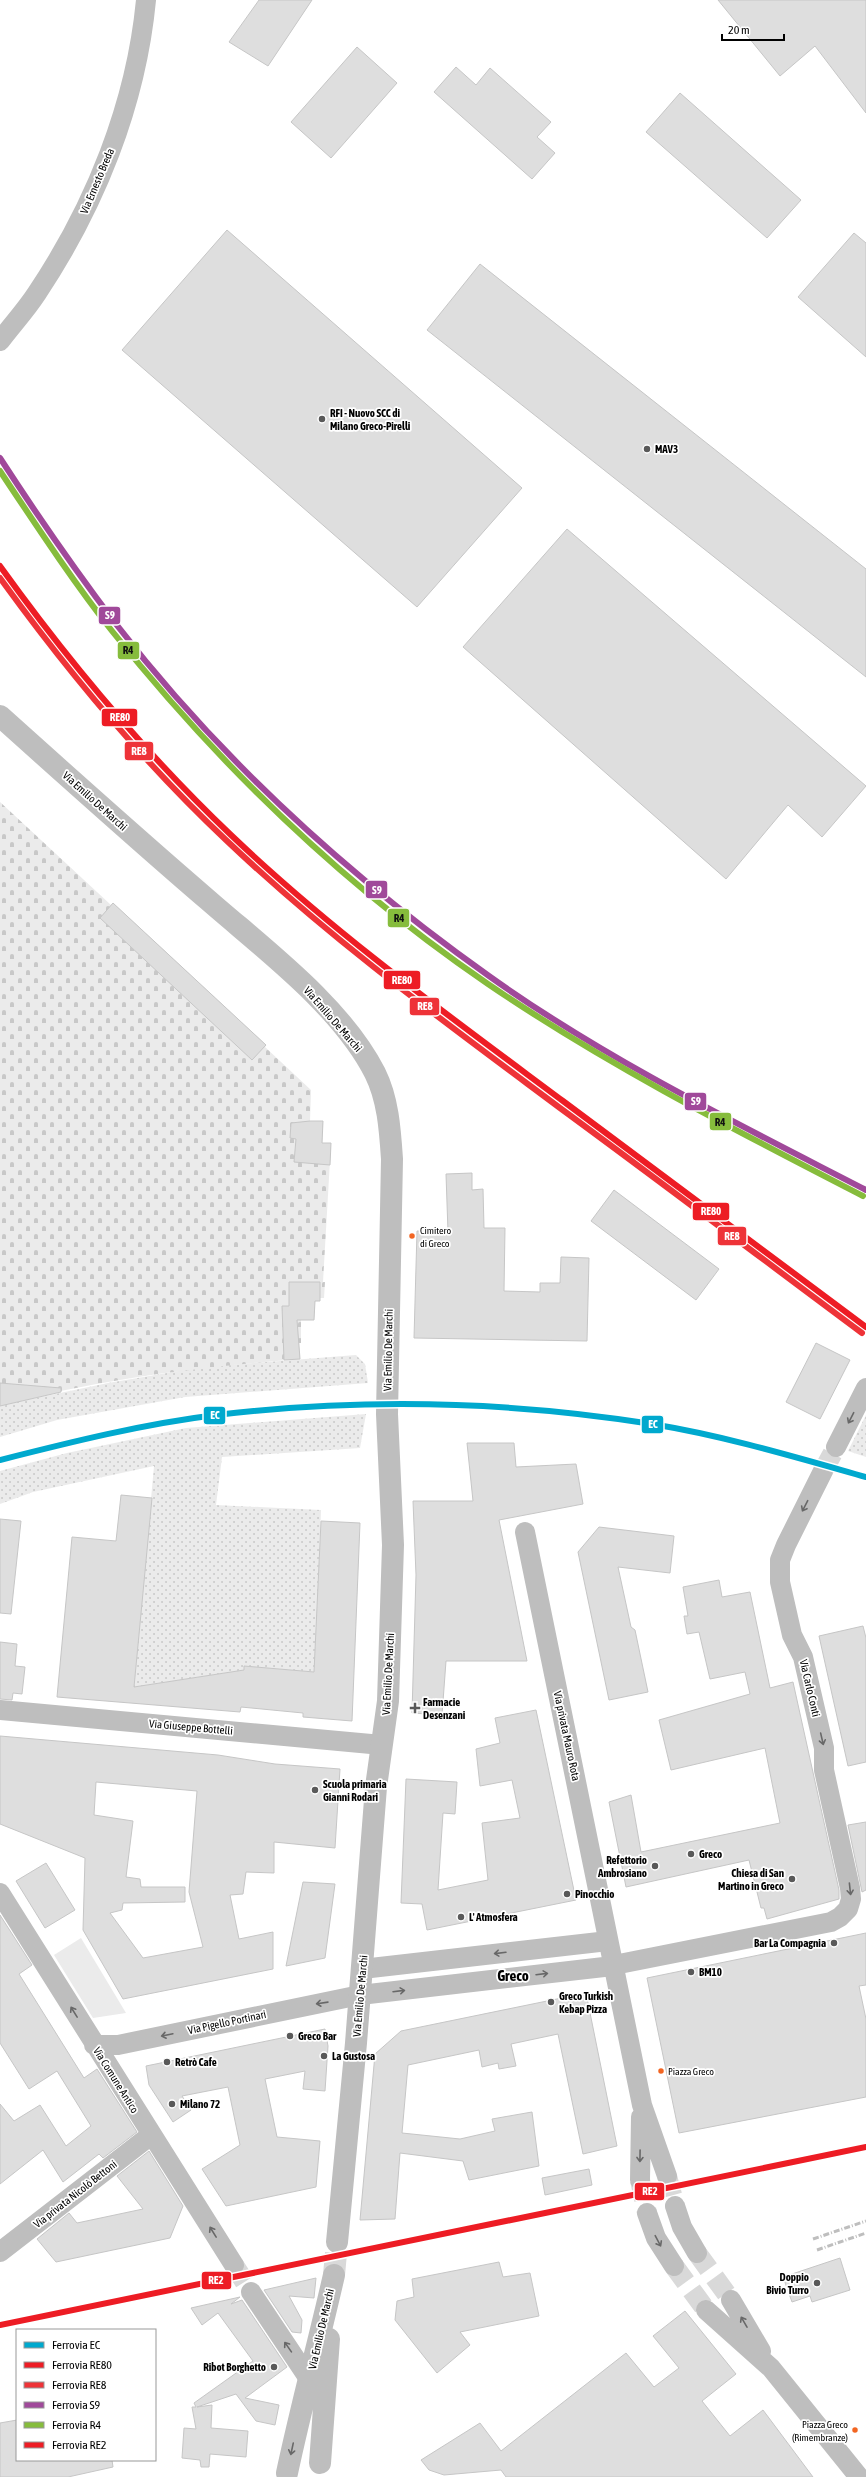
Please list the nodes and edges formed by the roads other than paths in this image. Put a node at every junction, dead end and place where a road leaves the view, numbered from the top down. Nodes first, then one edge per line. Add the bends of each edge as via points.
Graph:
1 (146, 0) edge
2 (0, 341) edge
3 (0, 716) edge
4 (866, 1388) edge
5 (836, 1447) tunnel mouth
6 (823, 1471) tunnel mouth
7 (525, 1532) dead end
8 (0, 1710) edge
9 (382, 1745) junction
10 (0, 1893) edge
11 (608, 1941) junction
12 (613, 1965) junction
13 (362, 1969) junction
14 (360, 1995) junction
15 (94, 2045) junction
16 (642, 2105) junction
17 (151, 2135) junction
18 (667, 2176) tunnel mouth
19 (640, 2180) tunnel mouth
20 (675, 2206) tunnel mouth
21 (647, 2213) tunnel mouth
22 (337, 2242) tunnel mouth
23 (0, 2252) edge
24 (697, 2253) tunnel mouth
25 (234, 2265) tunnel mouth
26 (674, 2266) tunnel mouth
27 (251, 2292) tunnel mouth
28 (731, 2300) tunnel mouth
29 (706, 2310) tunnel mouth
30 (771, 2368) junction
31 (310, 2379) junction
32 (326, 2405) junction
33 (320, 2463) dead end
34 (287, 2474) dead end
35 (859, 2477) edge

1 - 2 street, Via Ernesto Breda via 143,31 128,96 108,159 81,220 37,294
3 - 9 street, Via Emilio De Marchi via 295,976 357,1043 375,1073 385,1101 392,1159 387,1414 393,1545 388,1701
4 -> 5 street
6 -> 12 street, Via Carlo Conti via 781,1555 780,1571 791,1631 803,1657 821,1733 825,1755 824,1770 849,1878 851,1899 844,1914 831,1922
7 - 11 street, Via privata Mauro Rota
8 - 9 street, Via Giuseppe Bottelli
9 - 13 street, Via Emilio De Marchi via 376,1787
15 -> 10 street, Via Comune Antico
11 - 12 street
11 -> 13 street
14 -> 12 street
12 - 16 street
13 - 14 street, Via Emilio De Marchi
14 -> 15 street, Via Pigello Portinari via 118,2045
14 - 22 street, Via Emilio De Marchi
15 - 17 street, Via Comune Antico
16 - 18 street
16 -> 19 street
17 - 23 street, Via privata Nicolò Bettoni
25 -> 17 street, Via Comune Antico
20 - 24 street via 682,2227
21 -> 26 street via 656,2238
31 -> 27 street
30 -> 28 street
29 - 30 street
30 - 35 street
31 - 32 street
31 - 32 street, Via Emilio De Marchi via 334,2275
31 -> 34 street, Via Emilio De Marchi via 301,2406
32 - 33 street, Via Emilio De Marchi

